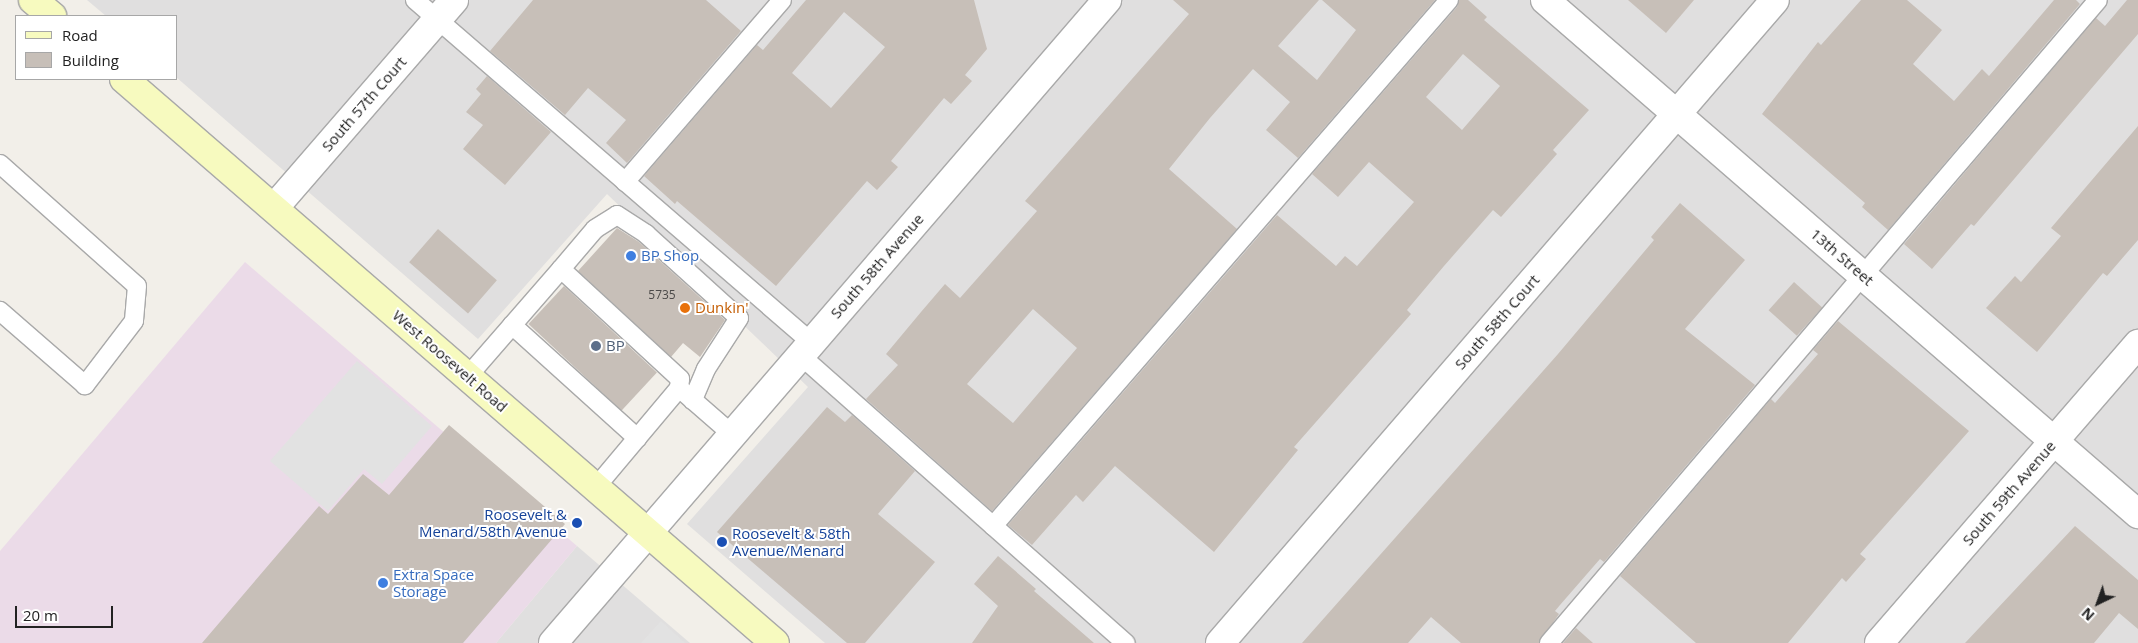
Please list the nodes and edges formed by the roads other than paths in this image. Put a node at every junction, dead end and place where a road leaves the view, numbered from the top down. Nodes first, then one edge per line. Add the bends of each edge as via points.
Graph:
1 (33, 0) edge
2 (415, 0) edge
3 (782, 0) edge
4 (1107, 0) edge
5 (1449, 0) edge
6 (1546, 0) edge
7 (1775, 0) edge
8 (2098, 0) edge
9 (446, 10) edge
10 (51, 15) edge
11 (125, 80) edge
12 (1677, 114) junction
13 (0, 164) edge
14 (625, 182) junction
15 (274, 208) junction
16 (561, 269) junction
17 (1862, 275) junction
18 (0, 311) edge
19 (512, 326) junction
20 (2138, 344) edge
21 (806, 348) junction
22 (468, 376) junction
23 (679, 388) junction
24 (693, 400) junction
25 (732, 434) junction
26 (637, 438) junction
27 (2054, 441) junction
28 (596, 487) junction
29 (2138, 514) edge
30 (993, 526) junction
31 (647, 532) junction
32 (553, 643) edge
33 (775, 643) edge
34 (1126, 643) edge
35 (1220, 643) edge
36 (1549, 643) edge
37 (1879, 643) edge

1 - 10 main road
2 - 9 lane
3 - 14 lane
4 - 21 street, South 58th Avenue
5 - 30 lane
6 - 12 street, 13th Street
7 - 12 street, South 58th Court
8 - 17 lane
9 - 14 lane
9 - 15 street, South 57th Court
11 - 15 main road, West Roosevelt Road
12 - 17 street, 13th Street
12 - 35 street, South 58th Court
13 - 18 lane via 137,286 134,321 85,385
14 - 21 lane
15 - 22 main road, West Roosevelt Road
16 - 19 lane
16 - 23 lane via 680,379
16 - 24 lane via 595,229 617,215 646,234 739,318 706,369
17 - 27 street, 13th Street
17 - 36 lane
19 - 22 lane
19 - 26 lane
20 - 27 street, South 59th Avenue
21 - 25 street, South 58th Avenue
21 - 30 lane
22 - 28 main road, West Roosevelt Road
23 - 24 lane
23 - 26 lane
24 - 25 lane
25 - 31 street, South 58th Avenue
26 - 28 lane
27 - 29 street, 13th Street
27 - 37 street, South 59th Avenue
28 - 31 main road, West Roosevelt Road
30 - 34 lane
31 - 32 street, South 58th Avenue
31 - 33 main road, West Roosevelt Road

